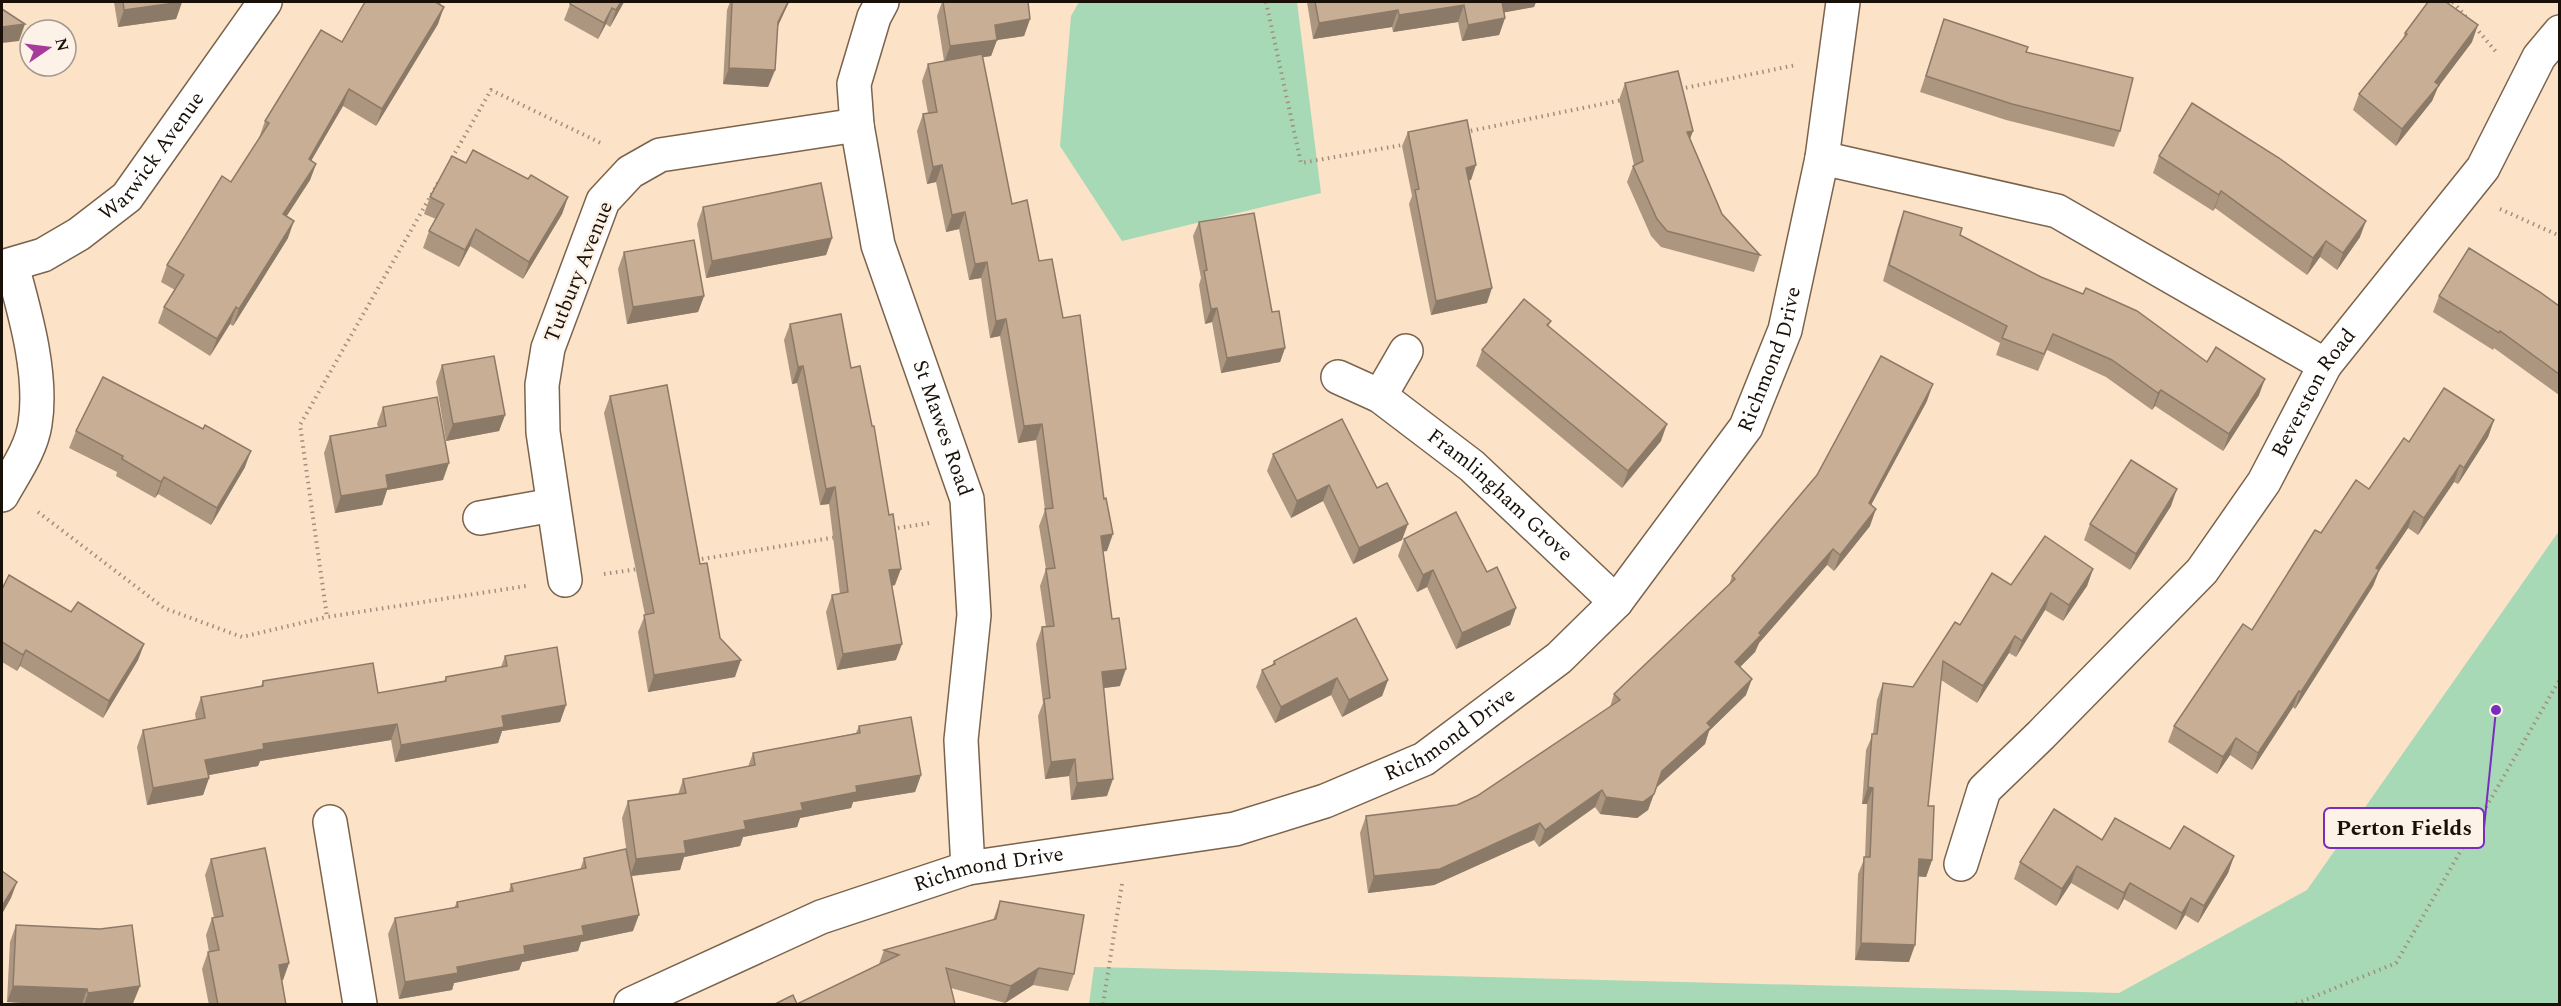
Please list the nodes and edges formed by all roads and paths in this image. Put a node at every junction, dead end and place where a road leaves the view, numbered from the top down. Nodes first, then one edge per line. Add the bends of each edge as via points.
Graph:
1 (265, 2) edge
2 (882, 2) edge
3 (1266, 2) edge
4 (1843, 2) edge
5 (2453, 2) edge
6 (2559, 32) edge
7 (1838, 57) junction
8 (2525, 86) junction
9 (1674, 90) edge
10 (1627, 99) edge
11 (857, 125) junction
12 (1464, 132) edge
13 (1417, 142) edge
14 (1822, 158) junction
15 (2464, 192) junction
16 (2559, 236) edge
17 (7, 266) edge
18 (1406, 351) dead end
19 (2325, 365) junction
20 (1338, 377) dead end
21 (1380, 396) junction
22 (4, 491) edge
23 (553, 505) junction
24 (480, 518) dead end
25 (565, 580) dead end
26 (1616, 602) junction
27 (327, 617) dead end
28 (2559, 680) edge
29 (330, 822) dead end
30 (1128, 847) junction
31 (1961, 864) dead end
32 (968, 868) junction
33 (650, 1001) edge
34 (360, 1005) edge
35 (1103, 1005) edge
36 (2296, 1005) edge

1 - 17 street, Warwick Avenue via 127,197 79,234 43,255
2 - 11 street, St Mawes Road via 854,84
3 - 13 path via 1301,163
4 - 7 street, Richmond Drive
5 - 8 path
6 - 8 street, Beverston Road
7 - 9 path
7 - 14 street, Richmond Drive
8 - 15 street, Beverston Road via 2483,168
10 - 12 path
11 - 23 street, Tutbury Avenue via 660,155 630,172 603,201 548,348 542,385 543,432
11 - 32 street, St Mawes Road via 878,246 967,499 974,615 960,740
14 - 19 street via 2057,211
14 - 26 street, Richmond Drive via 1785,330 1746,427
15 - 16 path
15 - 19 street, Beverston Road
17 - 22 street via 31,334 35,424 26,453
18 - 21 street
19 - 31 street, Beverston Road via 2264,482 2202,571 1984,790
20 - 21 street, Framlingham Grove
21 - 26 street, Framlingham Grove via 1472,466
22 - 27 path via 164,608 242,638
23 - 24 street
23 - 25 street, Tutbury Avenue
26 - 30 street, Richmond Drive via 1559,658 1424,759 1325,801 1234,829
28 - 36 path via 2396,963
29 - 34 street
30 - 32 street, Richmond Drive
30 - 35 path
32 - 33 street, Richmond Drive via 821,917

